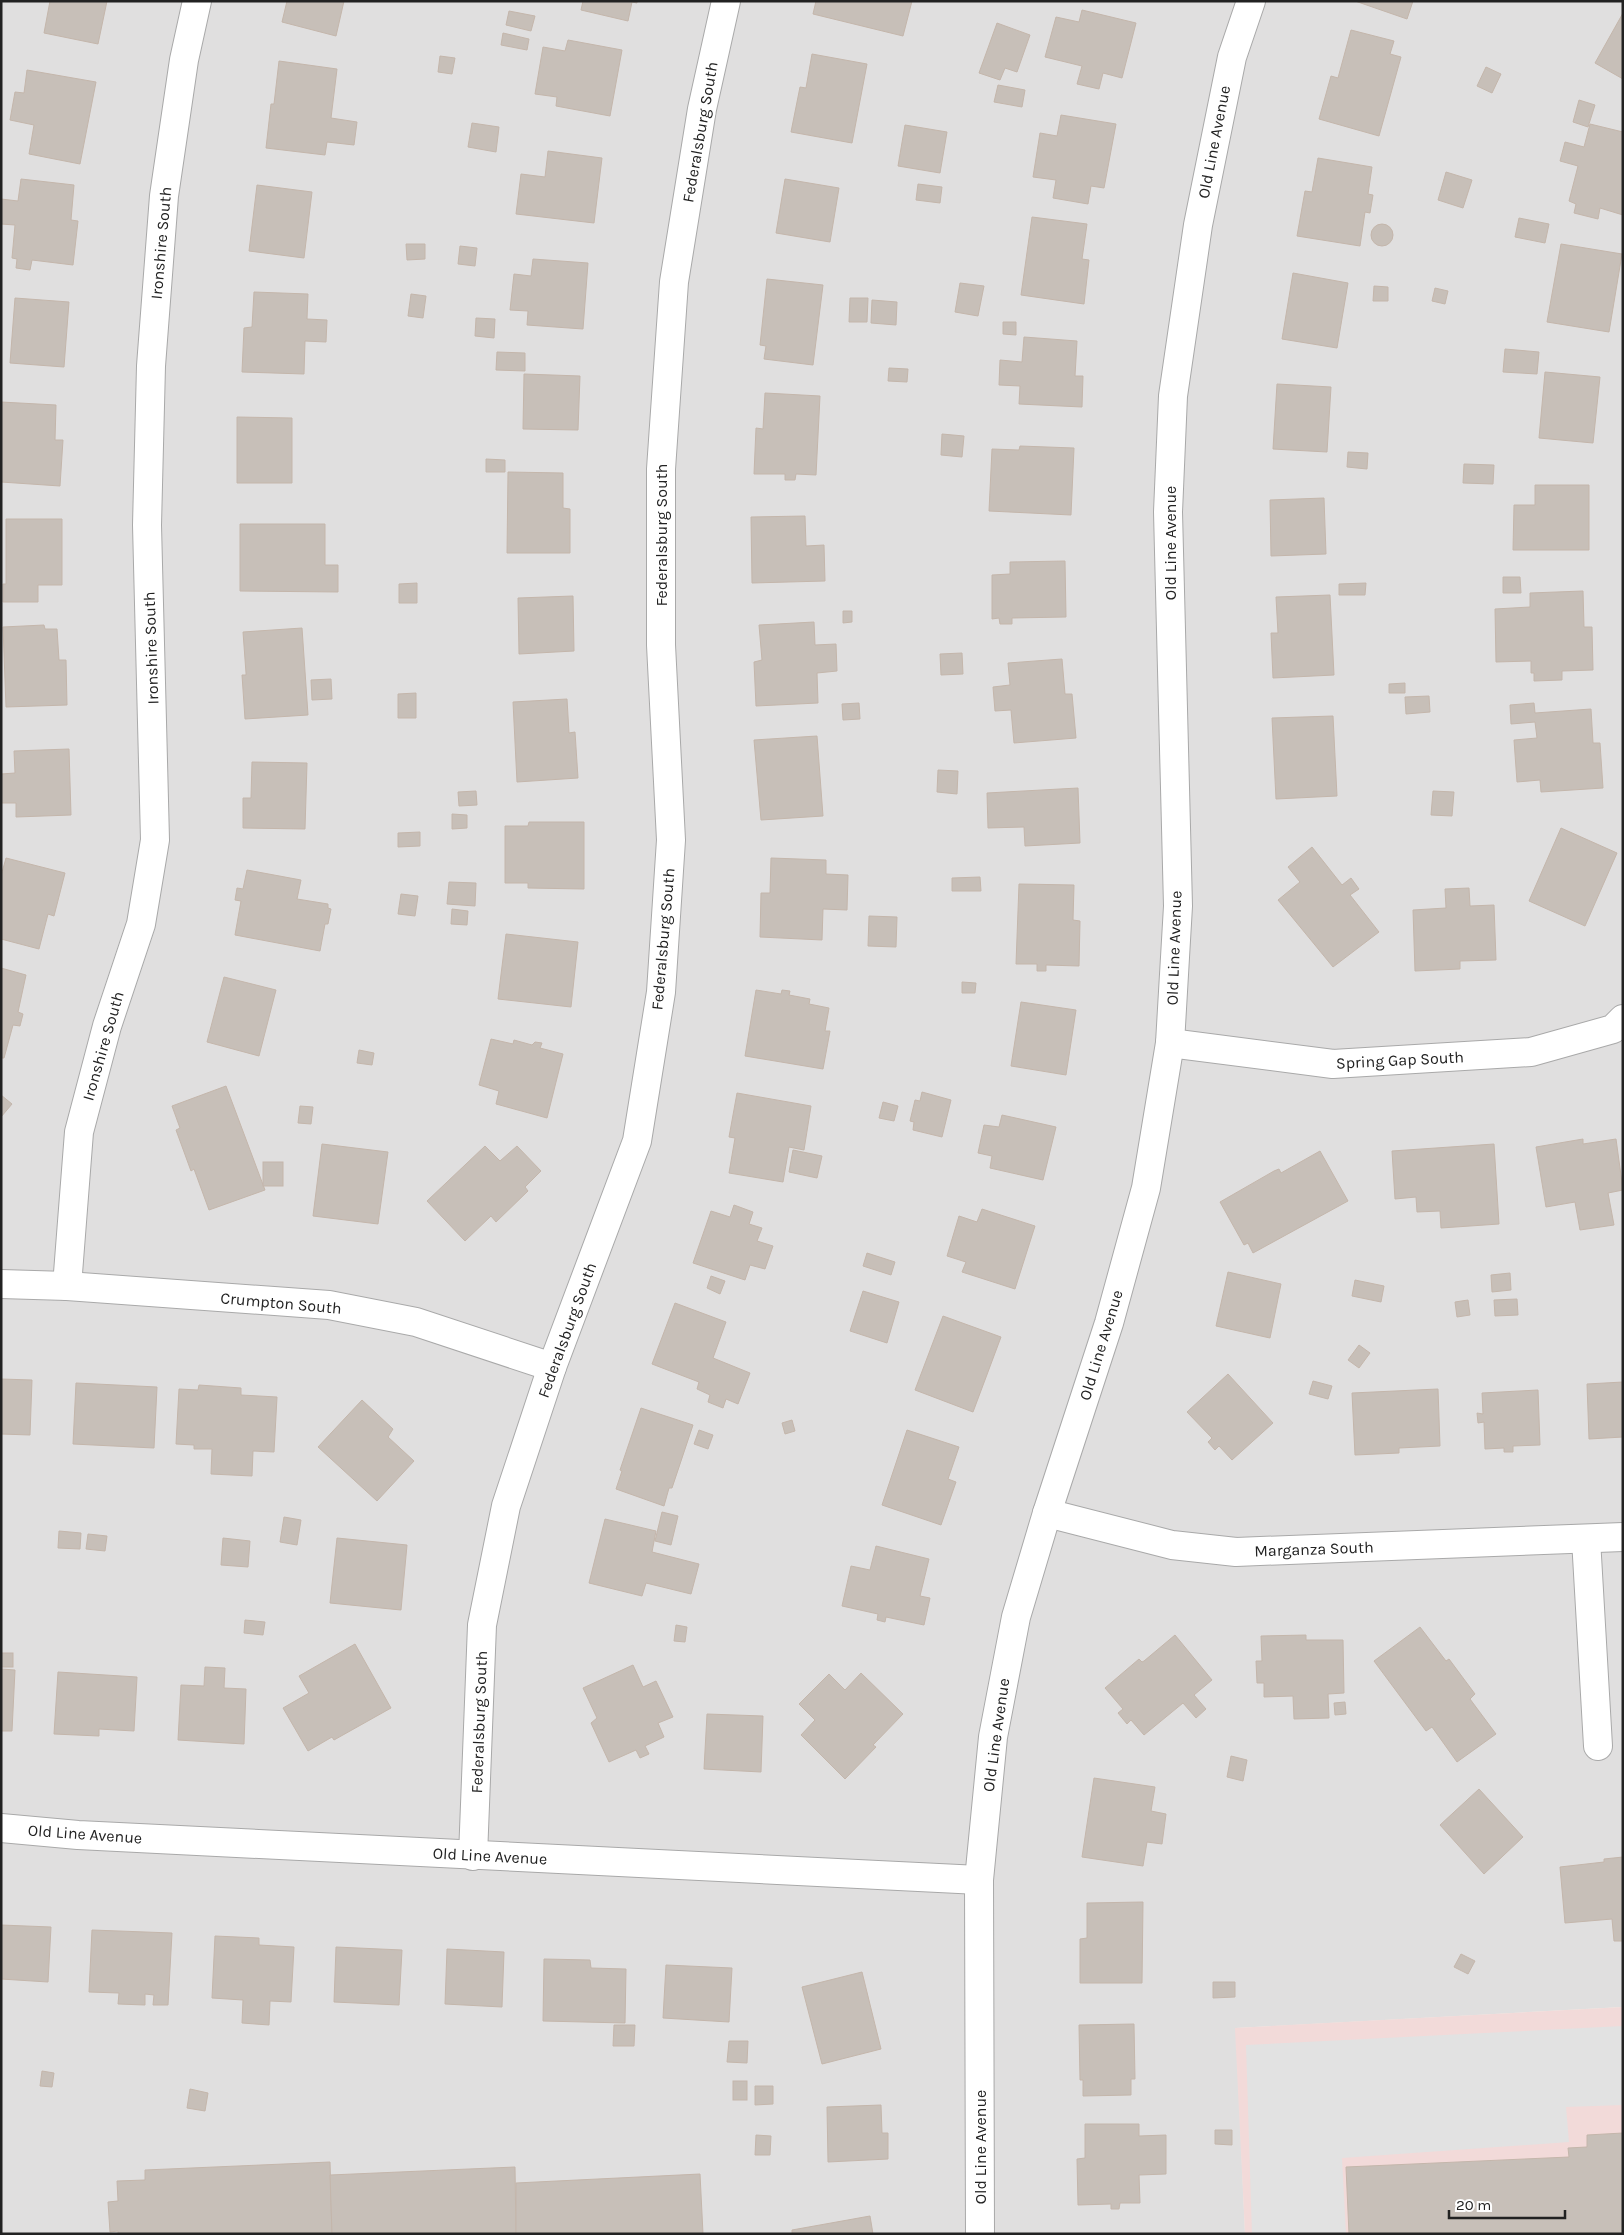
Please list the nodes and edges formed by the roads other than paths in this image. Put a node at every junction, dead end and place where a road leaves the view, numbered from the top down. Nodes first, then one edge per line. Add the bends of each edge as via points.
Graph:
1 (197, 1) edge
2 (726, 1) edge
3 (1251, 1) edge
4 (1623, 1019) edge
5 (1170, 1043) junction
6 (1, 1284) edge
7 (67, 1286) junction
8 (552, 1367) junction
9 (1047, 1513) junction
10 (1623, 1537) edge
11 (1586, 1539) junction
12 (1598, 1746) dead end
13 (1, 1828) edge
14 (473, 1856) junction
15 (979, 1880) junction
16 (980, 2234) edge

1 - 7 street, Ironshire South via 184,60 164,196 151,366 147,525 155,840 141,924 107,1026 79,1132
2 - 8 street, Federalsburg South via 702,109 674,282 661,469 661,645 671,840 661,992 638,1141
3 - 5 street, Old Line Avenue via 1232,57 1198,225 1172,396 1168,512 1178,906
4 - 5 street, Spring Gap South via 1613,1029 1531,1052 1333,1064
5 - 9 street, Old Line Avenue via 1146,1188 1109,1323
6 - 7 street, Crumpton South
7 - 8 street, Crumpton South via 329,1305 416,1322
8 - 14 street, Federalsburg South via 506,1506 482,1625
9 - 11 street, Marganza South via 1172,1545 1236,1552
9 - 15 street, Old Line Avenue via 1016,1617 993,1737
10 - 11 street, Marganza South
11 - 12 street
13 - 14 street, Old Line Avenue
14 - 15 street, Old Line Avenue
15 - 16 street, Old Line Avenue

